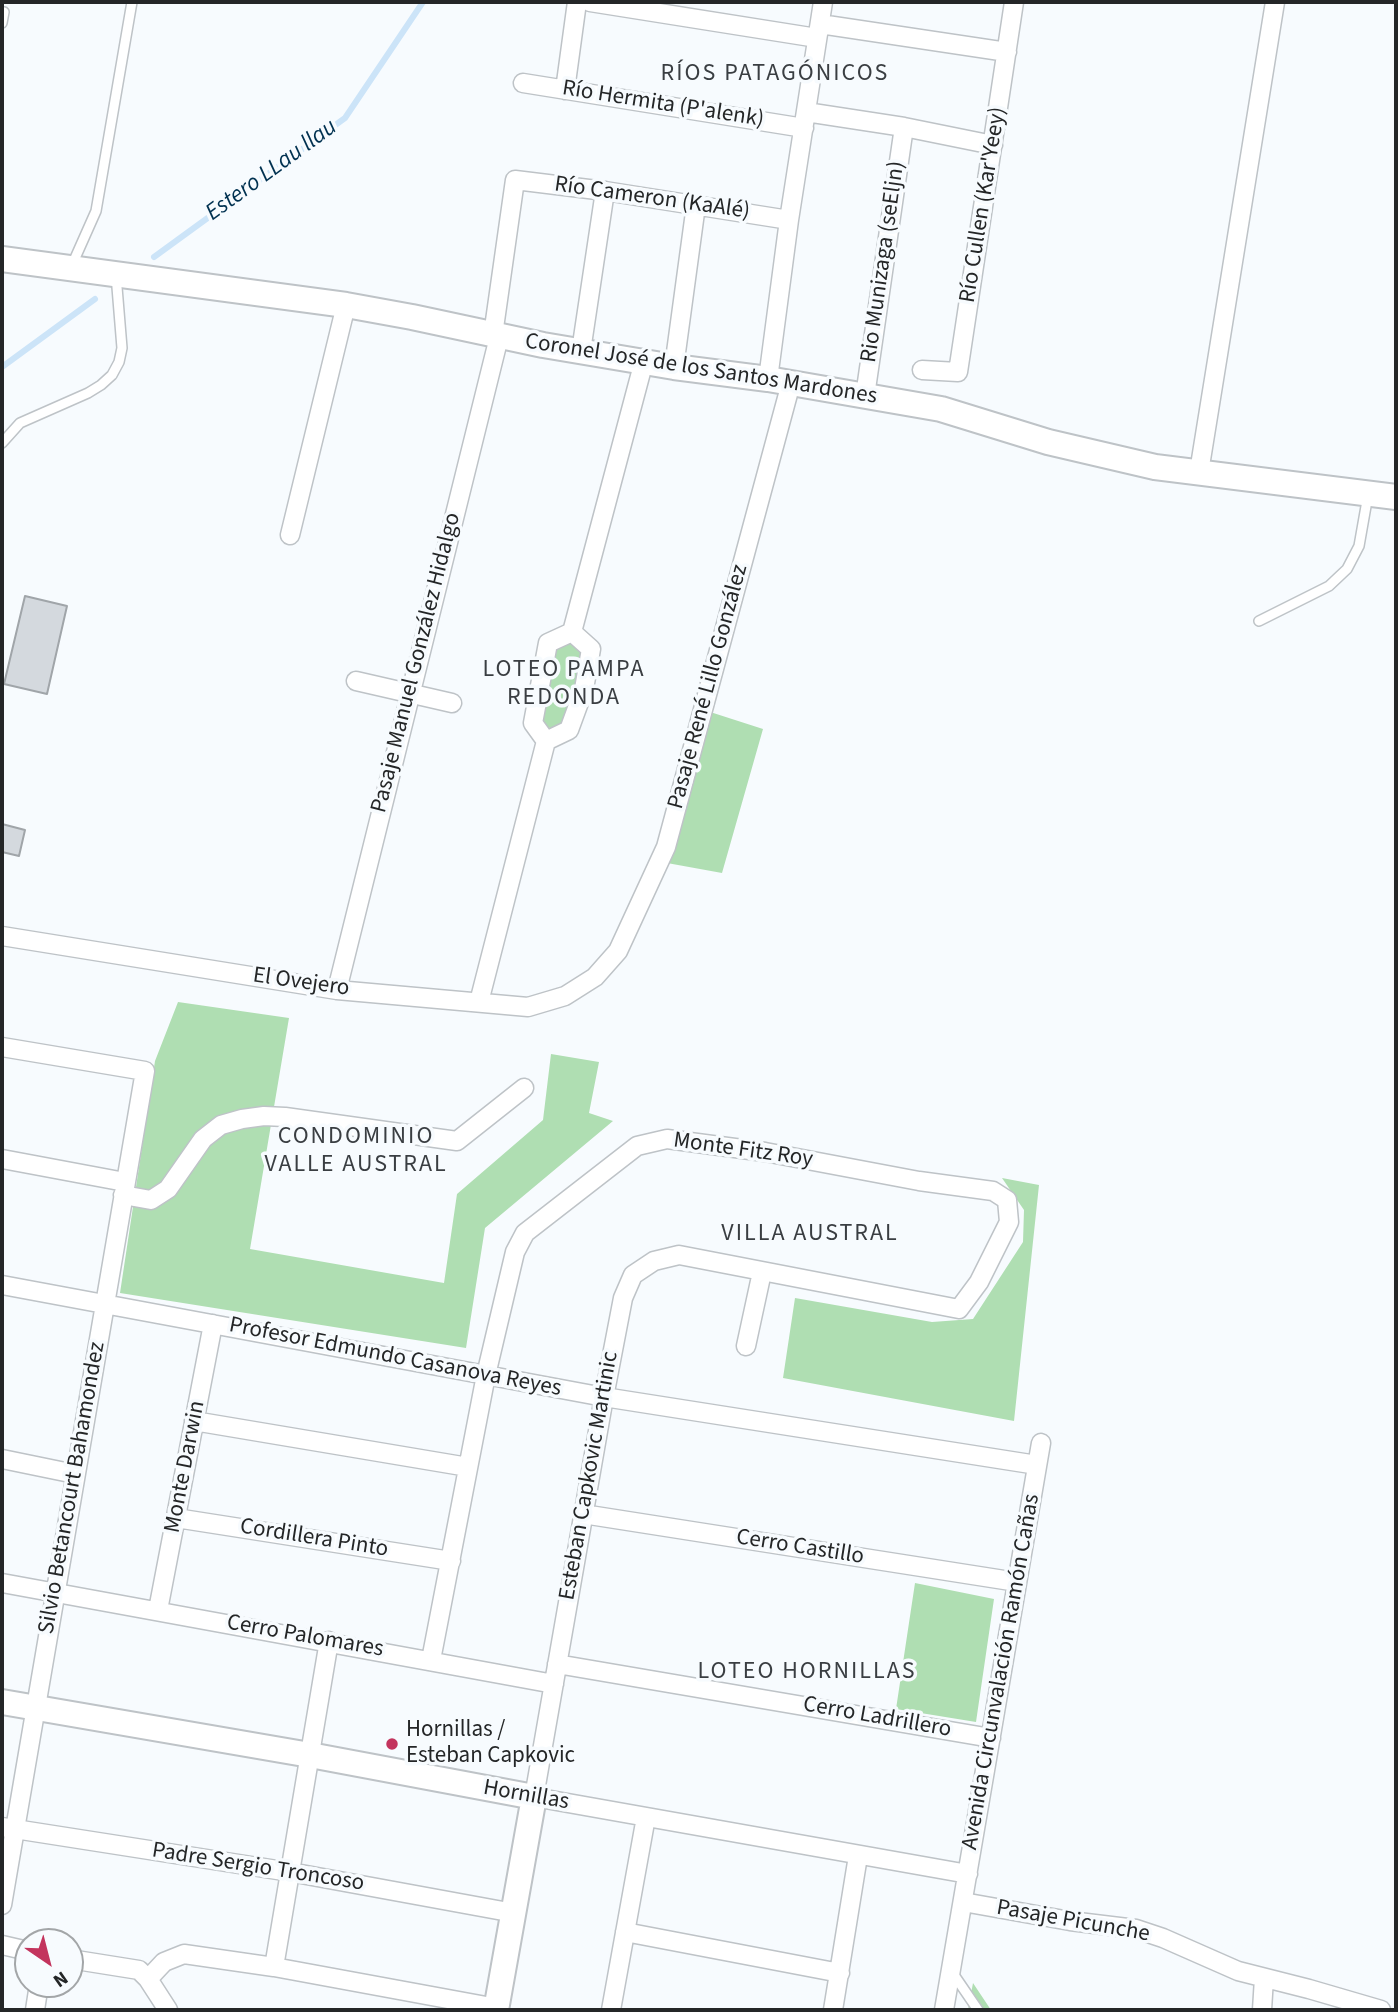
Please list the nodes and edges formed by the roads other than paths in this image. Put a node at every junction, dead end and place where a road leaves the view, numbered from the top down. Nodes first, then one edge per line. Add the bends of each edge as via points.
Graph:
1 (132, 2) edge
2 (577, 2) edge
3 (590, 2) edge
4 (823, 2) edge
5 (1014, 2) edge
6 (1276, 2) edge
7 (4, 12) dead end
8 (2, 23) edge
9 (818, 31) junction
10 (1007, 52) junction
11 (523, 83) dead end
12 (565, 90) junction
13 (805, 120) junction
14 (904, 127) junction
15 (993, 145) junction
16 (515, 180) joint
17 (605, 191) junction
18 (696, 205) junction
19 (789, 220) junction
20 (2, 259) edge
21 (70, 268) junction
22 (116, 274) junction
23 (346, 305) junction
24 (496, 336) junction
25 (581, 351) junction
26 (644, 361) junction
27 (674, 367) junction
28 (922, 370) dead end
29 (779, 381) junction
30 (865, 396) junction
31 (2, 443) edge
32 (1199, 472) junction
33 (1368, 493) junction
34 (1396, 497) edge
35 (290, 535) dead end
36 (1259, 621) dead end
37 (572, 632) junction
38 (356, 681) dead end
39 (410, 692) junction
40 (453, 703) dead end
41 (546, 741) junction
42 (2, 936) edge
43 (595, 977) joint
44 (337, 989) junction
45 (479, 1002) junction
46 (2, 1047) edge
47 (524, 1088) dead end
48 (2, 1159) edge
49 (124, 1189) junction
50 (762, 1272) junction
51 (2, 1289) edge
52 (104, 1304) junction
53 (959, 1309) joint
54 (214, 1324) junction
55 (746, 1346) dead end
56 (486, 1375) junction
57 (604, 1397) junction
58 (194, 1421) junction
59 (1041, 1443) dead end
60 (2, 1459) edge
61 (1037, 1465) junction
62 (468, 1467) junction
63 (75, 1474) junction
64 (583, 1514) junction
65 (176, 1517) junction
66 (451, 1561) junction
67 (1017, 1582) junction
68 (2, 1583) edge
69 (55, 1592) junction
70 (158, 1610) junction
71 (329, 1641) junction
72 (431, 1660) junction
73 (557, 1664) junction
74 (554, 1684) junction
75 (2, 1702) edge
76 (35, 1708) junction
77 (991, 1738) junction
78 (310, 1755) junction
79 (534, 1797) junction
80 (646, 1817) junction
81 (8, 1828) edge
82 (858, 1856) junction
83 (290, 1872) junction
84 (968, 1874) junction
85 (962, 1902) junction
86 (2, 1905) edge
87 (514, 1913) junction
88 (625, 1932) junction
89 (84, 1961) edge
90 (274, 1967) junction
91 (951, 1970) junction
92 (840, 1973) junction
93 (1264, 1978) junction
94 (148, 1979) junction
95 (496, 2009) edge
96 (168, 2010) edge
97 (611, 2010) edge
98 (833, 2010) edge
99 (944, 2010) edge
100 (978, 2010) edge
101 (1262, 2010) edge
102 (1381, 2010) edge

1 - 21 lane via 96,211
2 - 12 street
3 - 9 street
4 - 9 street, Pasaje René Lillo González
5 - 10 street, Río Cullen (Kar'Yeey)
6 - 32 street
7 - 8 lane
9 - 10 street
9 - 13 street, Pasaje René Lillo González
10 - 15 street, Río Cullen (Kar'Yeey)
11 - 12 street, Río Hermita (P'alenk)
12 - 13 street, Río Hermita (P'alenk)
13 - 14 street, Río Hermita (P'alenk)
13 - 19 street, Pasaje René Lillo González
14 - 15 street, Río Hermita (P'alenk)
14 - 30 street, Rio Munizaga (seEljn)
15 - 28 street, Río Cullen (Kar'Yeey) via 958,372
16 - 17 street, Río Cameron (KaAlé)
16 - 24 street, Pasaje Manuel González Hidalgo
17 - 18 street, Río Cameron (KaAlé)
17 - 25 street
18 - 19 street, Río Cameron (KaAlé)
18 - 27 street
19 - 29 street, Pasaje René Lillo González
20 - 21 street, Coronel José de los Santos Mardones
21 - 22 street, Coronel José de los Santos Mardones
22 - 23 street, Coronel José de los Santos Mardones
22 - 31 lane via 122,348 112,375 88,393 20,423
23 - 24 street, Coronel José de los Santos Mardones
23 - 35 street
24 - 25 street, Coronel José de los Santos Mardones
24 - 39 street, Pasaje Manuel González Hidalgo
25 - 26 street, Coronel José de los Santos Mardones
26 - 27 street, Coronel José de los Santos Mardones
26 - 37 street
27 - 29 street, Coronel José de los Santos Mardones
29 - 30 street, Coronel José de los Santos Mardones
29 - 43 street, Pasaje René Lillo González via 666,847 618,951
30 - 32 street, Coronel José de los Santos Mardones via 941,409 1129,461
32 - 33 street, Coronel José de los Santos Mardones
33 - 34 street, Coronel José de los Santos Mardones
33 - 36 lane via 1359,546 1347,569 1329,586
37 - 41 street via 548,643 533,723
37 - 41 street via 591,649 584,689 569,730
38 - 39 street
39 - 40 street
39 - 44 street, Pasaje Manuel González Hidalgo
41 - 45 street
42 - 44 street, El Ovejero
43 - 45 street, El Ovejero via 565,996 528,1007
44 - 45 street, El Ovejero
46 - 49 street, Silvio Betancourt Bahamondez via 145,1070
47 - 49 street via 457,1141 285,1117 242,1119 221,1125 203,1139 168,1189 151,1200
48 - 49 street
49 - 52 street, Silvio Betancourt Bahamondez
50 - 53 street, Esteban Capkovic Martinic
50 - 55 street
50 - 57 street, Esteban Capkovic Martinic via 679,1255 654,1261 633,1275 623,1298
51 - 52 street, Profesor Edmundo Casanova Reyes
52 - 54 street, Profesor Edmundo Casanova Reyes
52 - 63 street, Silvio Betancourt Bahamondez
53 - 56 street, Monte Fitz Roy via 979,1282 1009,1222 1007,1200 993,1191 667,1139 637,1146 525,1233 515,1252
54 - 56 street, Profesor Edmundo Casanova Reyes
54 - 58 street, Monte Darwin
56 - 57 street, Profesor Edmundo Casanova Reyes
56 - 62 street, Monte Fitz Roy
57 - 61 street, Profesor Edmundo Casanova Reyes
57 - 64 street, Esteban Capkovic Martinic
58 - 62 street
58 - 65 street, Monte Darwin
59 - 61 street, Avenida Circunvalación Ramón Cañas
60 - 63 street
61 - 67 street, Avenida Circunvalación Ramón Cañas
62 - 66 street, Monte Fitz Roy
63 - 69 street, Silvio Betancourt Bahamondez
64 - 67 street, Cerro Castillo
64 - 73 street, Esteban Capkovic Martinic
65 - 66 street, Cordillera Pinto
65 - 70 street, Monte Darwin
66 - 72 street, Monte Fitz Roy
67 - 77 street, Avenida Circunvalación Ramón Cañas
68 - 69 street, Cerro Palomares
69 - 70 street, Cerro Palomares
69 - 76 street, Silvio Betancourt Bahamondez
70 - 71 street, Cerro Palomares
71 - 72 street, Cerro Palomares
71 - 78 street
72 - 74 street, Cerro Palomares
73 - 74 street, Esteban Capkovic Martinic
73 - 77 street, Cerro Ladrillero
74 - 79 street, Esteban Capkovic Martinic
75 - 76 street, Hornillas
76 - 78 street, Hornillas
76 - 81 street, Silvio Betancourt Bahamondez
77 - 84 street, Avenida Circunvalación Ramón Cañas
78 - 79 street, Hornillas
78 - 83 street
79 - 80 street, Hornillas
79 - 87 street, Esteban Capkovic Martinic
80 - 82 street, Hornillas
80 - 88 street
81 - 83 street, Padre Sergio Troncoso
81 - 86 street, Silvio Betancourt Bahamondez
82 - 84 street, Hornillas
82 - 92 street
83 - 87 street, Padre Sergio Troncoso
83 - 90 street
84 - 85 street, Avenida Circunvalación Ramón Cañas
85 - 91 street, Avenida Circunvalación Ramón Cañas
85 - 93 street, Pasaje Picunche via 1136,1929
87 - 95 street, Esteban Capkovic Martinic
88 - 92 street
88 - 97 street
89 - 94 street via 139,1970
90 - 94 street via 184,1954 164,1962
90 - 95 street
91 - 99 street, Avenida Circunvalación Ramón Cañas
91 - 100 lane
92 - 98 street
93 - 101 street
93 - 102 street, Pasaje Picunche
94 - 96 street

